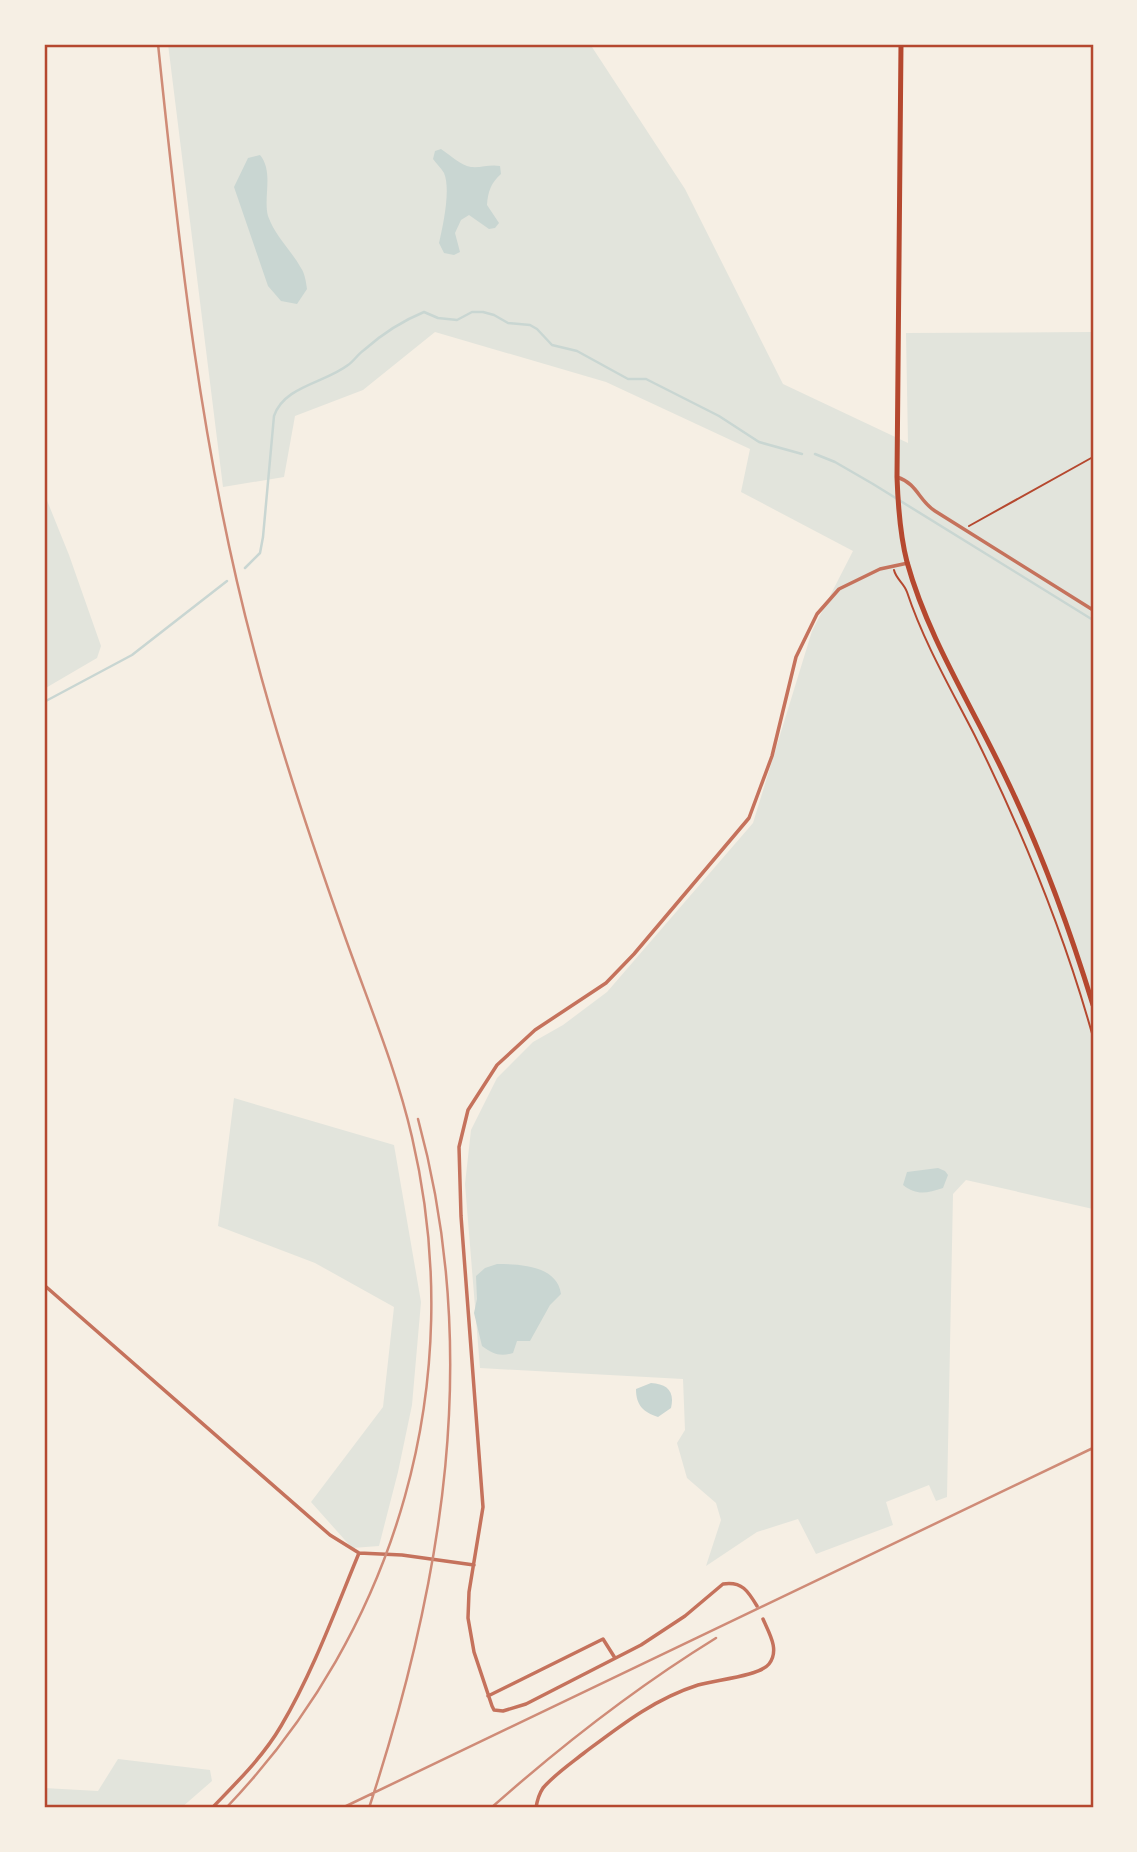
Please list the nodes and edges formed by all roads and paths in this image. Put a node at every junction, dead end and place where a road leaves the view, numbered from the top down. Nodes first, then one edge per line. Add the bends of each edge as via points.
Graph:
1 (901, 44) edge
2 (1093, 457) edge
3 (897, 481) junction
4 (964, 529) junction
5 (908, 563) junction
6 (894, 566) junction
7 (1093, 610) edge
8 (1093, 1005) edge
9 (1093, 1037) edge
10 (44, 1285) edge
11 (359, 1553) junction
12 (474, 1565) junction
13 (757, 1606) dead end
14 (763, 1619) dead end
15 (615, 1658) junction
16 (488, 1696) junction
17 (212, 1808) edge
18 (536, 1808) edge

1 - 3 main road
2 - 4 path
3 - 4 street via 909,482 929,508
3 - 5 main road
4 - 7 street
5 - 6 street
5 - 8 main road via 926,616 1036,845
6 - 9 path via 922,634 1026,846
6 - 12 street via 839,589 817,614 796,657 772,756 749,818 606,984 535,1030 496,1065 468,1110 459,1147 461,1202 483,1507
10 - 11 street via 330,1535
11 - 12 street
11 - 17 street via 281,1727
12 - 16 street via 468,1618
13 - 15 street via 744,1587 723,1584 667,1630
14 - 18 street via 774,1646 767,1667 696,1686 633,1716 553,1778 538,1796
15 - 16 street via 508,1710 494,1710
15 - 16 street via 603,1639

